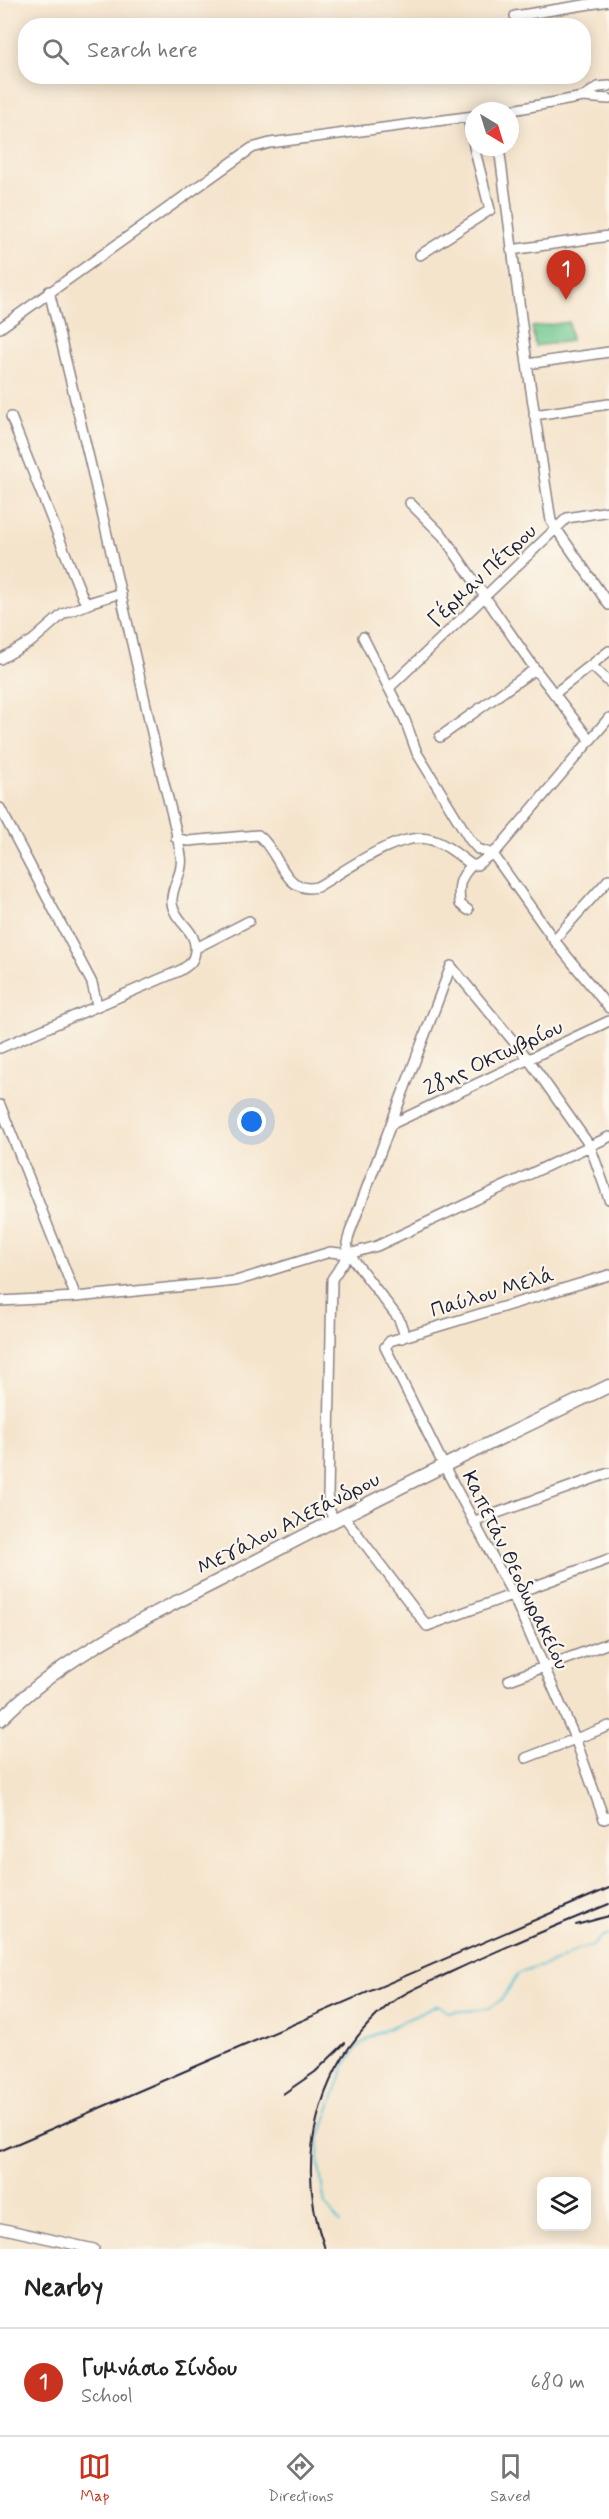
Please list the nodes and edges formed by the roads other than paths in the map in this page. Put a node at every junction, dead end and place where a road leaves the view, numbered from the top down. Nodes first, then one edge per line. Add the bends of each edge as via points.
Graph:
1 (609, 1) edge
2 (577, 3) edge
3 (515, 16) dead end
4 (609, 86) edge
5 (583, 97) junction
6 (609, 99) edge
7 (519, 109) edge
8 (465, 118) edge
9 (476, 156) edge
10 (500, 156) edge
11 (609, 236) edge
12 (511, 250) junction
13 (420, 255) dead end
14 (49, 291) junction
15 (0, 328) edge
16 (609, 352) edge
17 (527, 364) junction
18 (609, 404) edge
19 (534, 415) junction
20 (11, 417) dead end
21 (410, 502) dead end
22 (609, 511) edge
23 (555, 531) junction
24 (121, 593) junction
25 (485, 597) junction
26 (91, 603) junction
27 (609, 605) edge
28 (363, 637) dead end
29 (609, 651) edge
30 (0, 658) edge
31 (591, 665) junction
32 (535, 669) junction
33 (609, 682) edge
34 (389, 688) junction
35 (554, 694) junction
36 (609, 718) edge
37 (440, 737) dead end
38 (590, 740) junction
39 (0, 808) edge
40 (176, 838) junction
41 (493, 854) junction
42 (472, 865) junction
43 (609, 879) edge
44 (468, 910) dead end
45 (249, 921) dead end
46 (554, 940) junction
47 (196, 948) junction
48 (97, 1005) junction
49 (609, 1008) edge
50 (609, 1021) edge
51 (0, 1048) edge
52 (529, 1060) junction
53 (0, 1106) edge
54 (392, 1124) junction
55 (609, 1137) edge
56 (590, 1146) junction
57 (609, 1199) edge
58 (349, 1254) junction
59 (609, 1275) edge
60 (76, 1297) junction
61 (0, 1301) edge
62 (402, 1338) junction
63 (386, 1343) joint
64 (609, 1386) edge
65 (444, 1466) junction
66 (609, 1473) edge
67 (338, 1517) junction
68 (475, 1521) junction
69 (609, 1559) edge
70 (512, 1593) junction
71 (609, 1643) edge
72 (546, 1666) junction
73 (509, 1680) dead end
74 (0, 1720) edge
75 (609, 1726) edge
76 (575, 1738) junction
77 (525, 1758) dead end
78 (607, 1818) edge
79 (0, 2229) edge
80 (94, 2249) edge

1 - 2 street
2 - 3 street
4 - 5 street via 598,87
5 - 6 street
5 - 7 street
8 - 14 street via 252,148
9 - 13 street via 490,210
10 - 12 street
11 - 12 street
12 - 17 street
14 - 15 street
14 - 24 street
16 - 17 street
17 - 19 street
18 - 19 street
19 - 23 street
20 - 26 street via 83,598
21 - 25 street via 443,536
22 - 23 street, Γέρμαν Πέτρου via 573,515
23 - 25 street, Γέρμαν Πέτρου
23 - 27 street
24 - 26 street
24 - 40 street via 156,755 171,802
25 - 32 street
25 - 34 street, Γέρμαν Πέτρου
26 - 30 street via 63,614 32,641
28 - 34 street
29 - 31 street
31 - 33 street
31 - 35 street
32 - 35 street
32 - 37 street
34 - 41 street via 417,753 470,840 478,849
35 - 38 street
36 - 38 street
38 - 41 street
39 - 48 street via 92,983
40 - 42 street via 188,841 258,835 269,845 290,880 308,889 389,846 417,837 438,842
40 - 47 street via 182,867 172,906 190,930
41 - 42 street
41 - 46 street
42 - 44 street via 458,887 460,904
43 - 46 street
45 - 47 street
46 - 49 street
47 - 48 street via 187,967
48 - 51 street
50 - 52 street, 28ης Οκτωβρίου
52 - 54 street, 28ης Οκτωβρίου
52 - 54 street via 451,966
52 - 56 street
53 - 60 street
54 - 58 street via 350,1232
55 - 56 street
56 - 57 street
56 - 58 street via 376,1246
58 - 60 street via 330,1252 236,1281
58 - 62 street via 399,1319
58 - 67 street via 332,1280 328,1496 329,1509
59 - 62 street, Παύλου Μελά
60 - 61 street
62 - 63 street, Παύλου Μελά
63 - 65 street, Καπετάν Θεοδωρακείου
64 - 65 street, Μεγάλου Αλεξάνδρου
65 - 67 street, Μεγάλου Αλεξάνδρου
65 - 68 street, Καπετάν Θεοδωρακείου
66 - 68 street
67 - 70 street via 427,1626
67 - 74 street, Μεγάλου Αλεξάνδρου via 96,1645 46,1679
68 - 70 street, Καπετάν Θεοδωρακείου
69 - 70 street
70 - 72 street, Καπετάν Θεοδωρακείου
71 - 72 street
72 - 73 street
72 - 76 street, Καπετάν Θεοδωρακείου
75 - 76 street
76 - 77 street
76 - 78 street, Καπετάν Θεοδωρακείου
79 - 80 street

